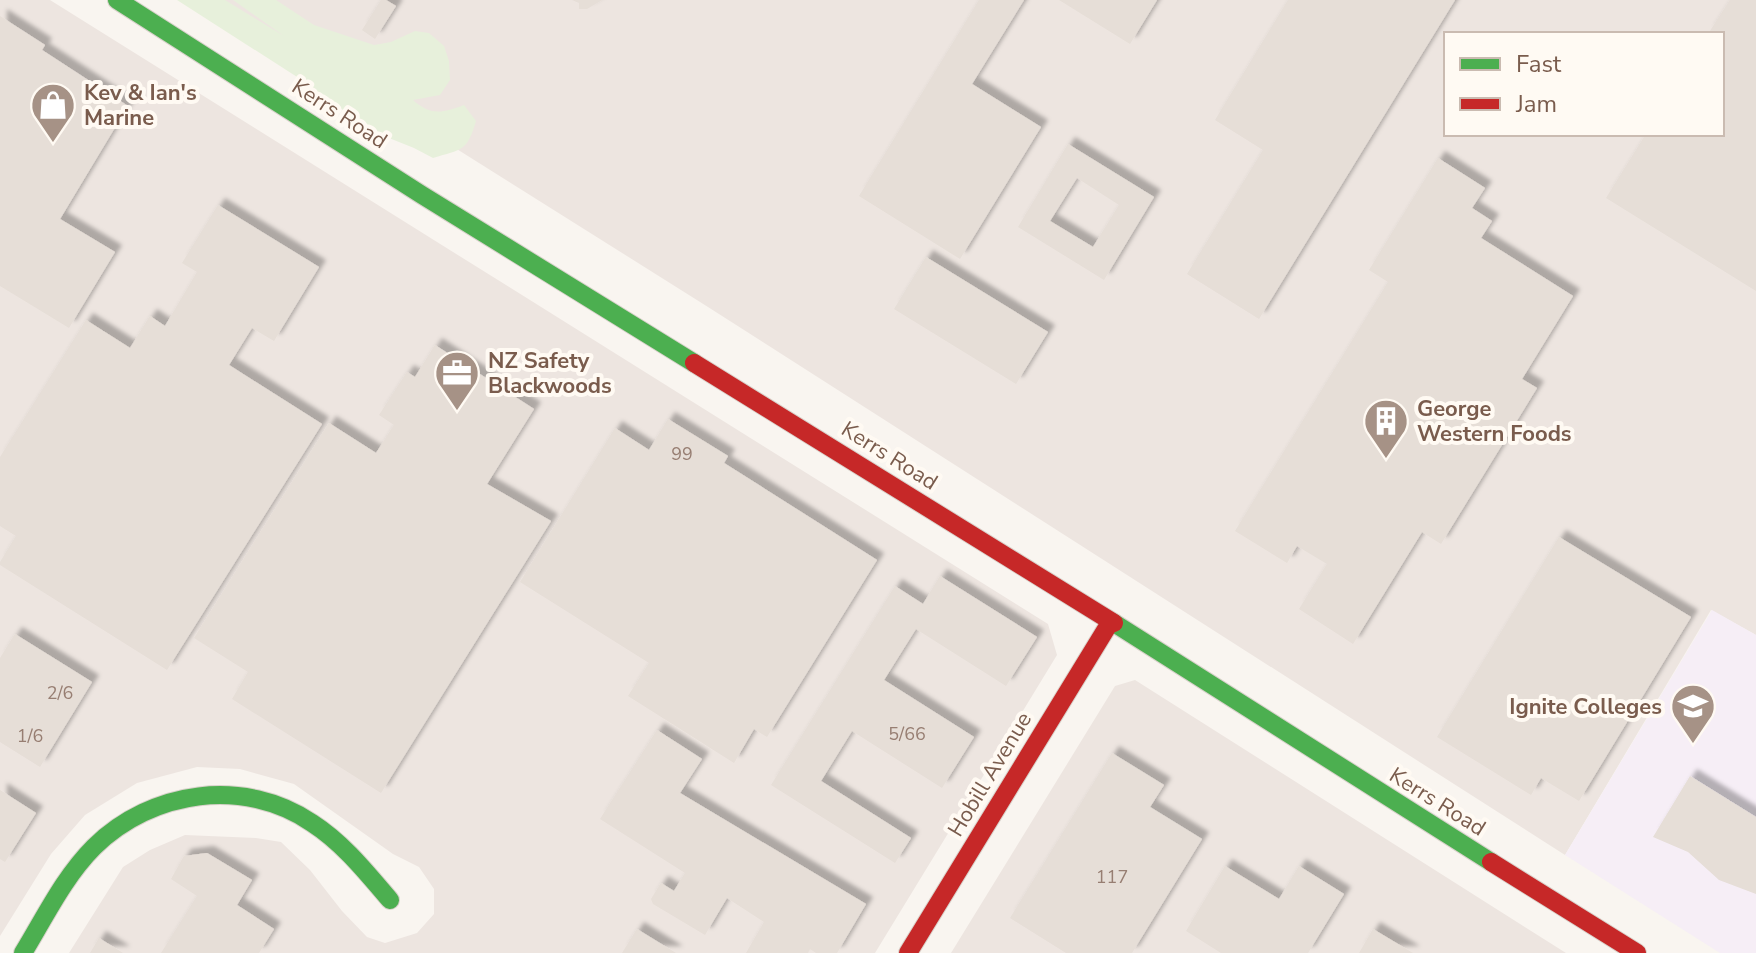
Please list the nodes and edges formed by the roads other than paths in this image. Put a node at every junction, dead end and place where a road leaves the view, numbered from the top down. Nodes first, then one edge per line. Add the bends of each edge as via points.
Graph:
1 (117, 0) edge
2 (1111, 621) junction
3 (390, 900) dead end
4 (23, 953) edge
5 (908, 953) edge
6 (1637, 953) edge

1 - 2 main road, Kerrs Road
2 - 5 main road, Hobill Avenue
2 - 6 main road, Kerrs Road
3 - 4 main road via 361,866 294,812 240,795 207,794 170,801 116,827 72,875

